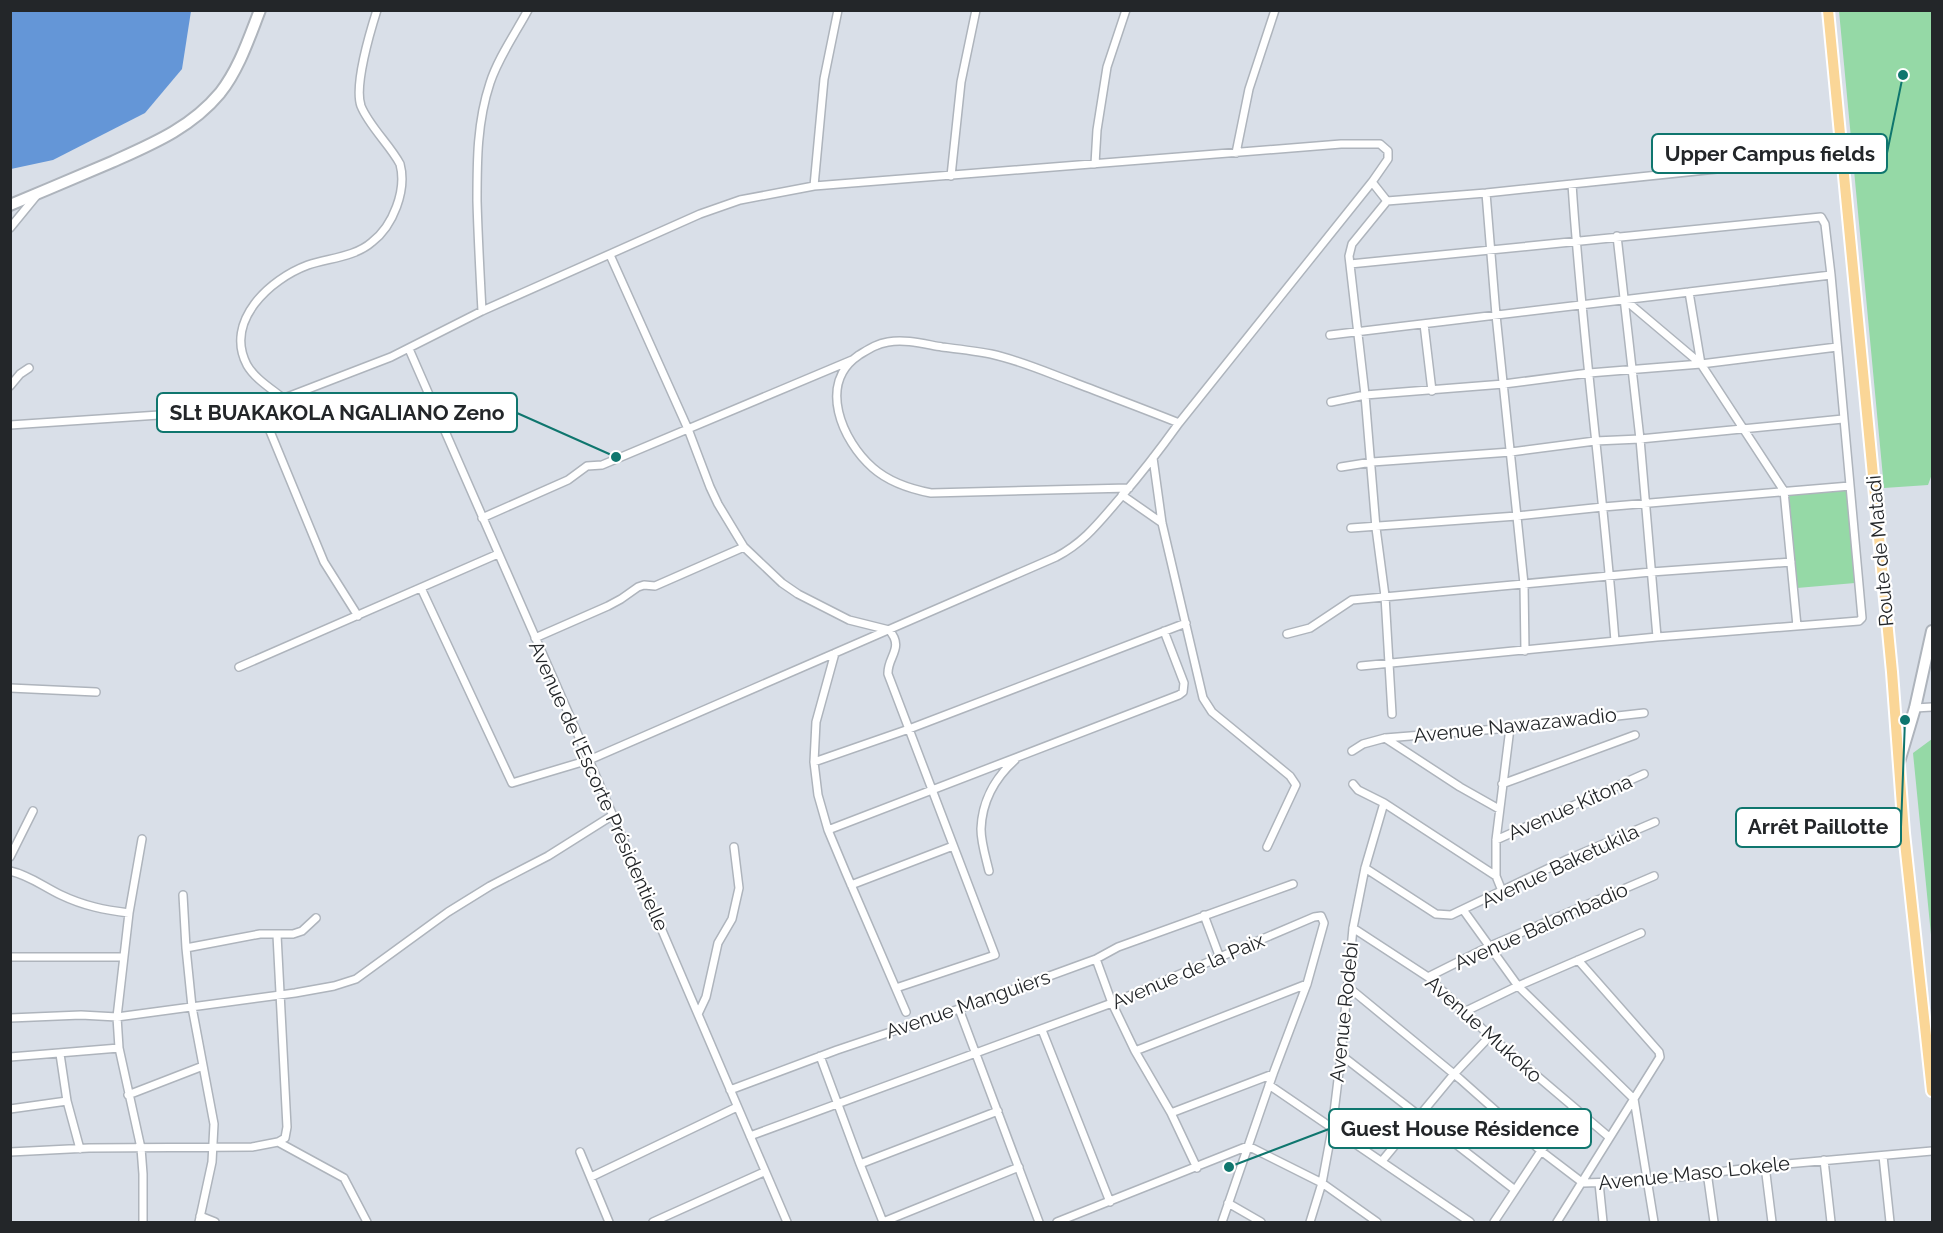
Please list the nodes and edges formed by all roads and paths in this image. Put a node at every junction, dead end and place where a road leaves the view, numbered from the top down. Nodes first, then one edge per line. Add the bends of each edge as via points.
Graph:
1 (260, 10) edge
2 (377, 10) edge
3 (528, 10) edge
4 (838, 10) edge
5 (976, 10) edge
6 (1126, 10) edge
7 (1275, 10) edge
8 (1828, 10) edge
9 (1236, 153) junction
10 (1793, 161) dead end
11 (1095, 164) junction
12 (951, 176) junction
13 (1372, 182) junction
14 (1572, 184) junction
15 (814, 186) junction
16 (1486, 193) junction
17 (37, 194) junction
18 (1387, 201) junction
19 (10, 205) edge
20 (10, 228) edge
21 (1617, 236) junction
22 (1576, 240) junction
23 (1490, 249) junction
24 (610, 255) junction
25 (1350, 264) junction
26 (1831, 275) junction
27 (1689, 292) junction
28 (1624, 299) junction
29 (1581, 305) junction
30 (482, 311) junction
31 (1496, 315) junction
32 (1424, 324) junction
33 (1358, 331) junction
34 (1330, 335) dead end
35 (1837, 347) junction
36 (409, 349) junction
37 (852, 360) junction
38 (1701, 364) junction
39 (28, 368) dead end
40 (1632, 369) junction
41 (1589, 373) junction
42 (1504, 384) junction
43 (10, 386) edge
44 (1431, 391) junction
45 (1365, 395) junction
46 (284, 399) junction
47 (1330, 402) dead end
48 (260, 407) junction
49 (1843, 419) junction
50 (1179, 423) junction
51 (10, 425) edge
52 (688, 429) junction
53 (1744, 429) junction
54 (1640, 439) junction
55 (1595, 441) junction
56 (1511, 452) junction
57 (1154, 458) junction
58 (1372, 462) junction
59 (1341, 467) dead end
60 (1850, 486) junction
61 (1129, 488) junction
62 (1784, 491) junction
63 (1122, 495) junction
64 (1646, 504) junction
65 (1603, 507) junction
66 (1517, 516) junction
67 (482, 518) junction
68 (1162, 524) junction
69 (1351, 528) dead end
70 (1376, 528) junction
71 (744, 547) junction
72 (498, 554) junction
73 (1791, 562) junction
74 (1651, 572) junction
75 (1610, 576) junction
76 (1524, 584) junction
77 (421, 588) junction
78 (1385, 596) junction
79 (358, 616) junction
80 (1186, 623) junction
81 (1797, 626) junction
82 (889, 630) junction
83 (1164, 631) junction
84 (1932, 631) edge
85 (1287, 634) dead end
86 (1657, 637) junction
87 (535, 638) junction
88 (1615, 641) junction
89 (1525, 651) junction
90 (835, 653) junction
91 (1389, 663) junction
92 (1362, 666) dead end
93 (239, 667) dead end
94 (10, 688) edge
95 (96, 692) dead end
96 (1932, 707) edge
97 (1915, 708) junction
98 (1644, 713) dead end
99 (1392, 714) dead end
100 (1895, 720) junction
101 (1911, 722) junction
102 (1510, 728) junction
103 (909, 729) junction
104 (1635, 735) dead end
105 (1385, 738) junction
106 (1352, 751) dead end
107 (1019, 756) junction
108 (589, 760) junction
109 (814, 762) junction
110 (1898, 766) junction
111 (1644, 774) dead end
112 (1353, 784) dead end
113 (1503, 784) junction
114 (932, 789) junction
115 (1384, 803) junction
116 (1499, 809) junction
117 (33, 811) dead end
118 (613, 815) junction
119 (1655, 822) dead end
120 (828, 830) junction
121 (10, 835) edge
122 (18, 839) junction
123 (142, 839) dead end
124 (1496, 840) junction
125 (953, 846) junction
126 (735, 847) dead end
127 (1267, 847) dead end
128 (10, 857) edge
129 (1365, 868) junction
130 (10, 871) edge
131 (989, 871) dead end
132 (1496, 876) junction
133 (1654, 876) dead end
134 (851, 885) junction
135 (1293, 885) dead end
136 (1502, 891) junction
137 (183, 895) dead end
138 (1464, 911) junction
139 (129, 913) junction
140 (1204, 915) junction
141 (316, 918) dead end
142 (1353, 928) junction
143 (1641, 933) dead end
144 (277, 935) junction
145 (1490, 946) junction
146 (186, 948) junction
147 (10, 957) edge
148 (123, 957) junction
149 (1220, 958) junction
150 (1096, 959) junction
151 (1578, 960) junction
152 (1428, 977) junction
153 (1307, 984) junction
154 (1347, 986) junction
155 (1518, 986) junction
156 (896, 988) junction
157 (280, 994) junction
158 (1112, 1003) junction
159 (192, 1007) junction
160 (959, 1009) junction
161 (906, 1012) dead end
162 (1464, 1012) junction
163 (698, 1014) junction
164 (117, 1017) junction
165 (10, 1018) edge
166 (1042, 1030) junction
167 (1490, 1036) junction
168 (119, 1048) junction
169 (976, 1052) junction
170 (1135, 1052) junction
171 (60, 1054) junction
172 (1341, 1055) junction
173 (820, 1056) junction
174 (10, 1057) edge
175 (1931, 1064) edge
176 (203, 1066) junction
177 (1273, 1074) junction
178 (1454, 1074) junction
179 (1269, 1085) junction
180 (730, 1090) junction
181 (1932, 1091) edge
182 (128, 1095) junction
183 (1634, 1099) junction
184 (67, 1101) junction
185 (837, 1104) junction
186 (737, 1107) junction
187 (1573, 1107) junction
188 (10, 1109) edge
189 (998, 1111) junction
190 (1171, 1113) junction
191 (1420, 1117) junction
192 (1332, 1129) junction
193 (750, 1136) junction
194 (1609, 1137) junction
195 (278, 1142) junction
196 (1248, 1146) junction
197 (213, 1147) junction
198 (141, 1148) junction
199 (80, 1149) junction
200 (1541, 1151) junction
201 (1932, 1151) edge
202 (10, 1152) edge
203 (580, 1152) dead end
204 (1883, 1156) junction
205 (1824, 1160) junction
206 (1382, 1161) junction
207 (860, 1164) junction
208 (1766, 1166) junction
209 (1019, 1167) junction
210 (1197, 1168) junction
211 (764, 1172) junction
212 (1707, 1172) junction
213 (591, 1177) junction
214 (1648, 1181) junction
215 (1322, 1183) junction
216 (1582, 1183) junction
217 (1599, 1183) junction
218 (1515, 1190) junction
219 (1110, 1202) junction
220 (1228, 1203) junction
221 (1084, 1213) junction
222 (199, 1219) edge
223 (143, 1222) edge
224 (215, 1222) edge
225 (367, 1222) edge
226 (609, 1222) edge
227 (653, 1222) edge
228 (787, 1222) edge
229 (883, 1222) edge
230 (1039, 1222) edge
231 (1057, 1222) edge
232 (1088, 1222) edge
233 (1222, 1222) edge
234 (1261, 1222) edge
235 (1310, 1222) edge
236 (1377, 1222) edge
237 (1470, 1222) edge
238 (1494, 1222) edge
239 (1557, 1222) edge
240 (1603, 1222) edge
241 (1654, 1222) edge
242 (1714, 1222) edge
243 (1772, 1222) edge
244 (1831, 1222) edge
245 (1890, 1222) edge

1 - 17 main road via 231,77 195,118 150,145
2 - 46 street via 359,87 361,106 400,164 402,187 393,213 371,243 289,274 271,286 245,318 242,351 248,366
3 - 30 street via 494,73 479,130
4 - 15 street via 824,79
5 - 12 street via 961,82
6 - 11 street via 1107,67
7 - 9 street via 1249,89
8 - 100 main road, Route de Matadi
9 - 11 street
9 - 13 street via 1380,144 1388,151 1388,159
10 - 14 street
11 - 12 street
12 - 15 street
13 - 18 street
13 - 50 street
14 - 16 street
14 - 22 street
15 - 24 street via 720,207
16 - 18 street
16 - 23 street
17 - 19 main road
17 - 20 street
18 - 25 street via 1352,244
21 - 22 street
21 - 26 street via 1821,217
21 - 28 street
22 - 23 street
22 - 29 street
23 - 25 street
23 - 31 street
24 - 30 street
24 - 52 street
25 - 33 street
26 - 27 street
26 - 35 street
27 - 28 street
27 - 38 street
28 - 29 street
28 - 38 street
28 - 40 street
29 - 31 street
29 - 41 street
30 - 36 street
31 - 32 street
31 - 42 street
32 - 33 street
32 - 44 street
33 - 34 street
33 - 45 street
35 - 38 street
35 - 49 street
36 - 46 street
36 - 67 street, Avenue de l'Escorte Présidentielle
37 - 50 street via 873,346 909,341 992,355
37 - 52 street
37 - 61 street via 839,379 836,400 843,426 872,468 887,479 931,493
38 - 40 street
38 - 53 street
39 - 43 street
40 - 41 street
40 - 54 street
41 - 42 street
41 - 55 street
42 - 44 street
42 - 56 street
44 - 45 street
45 - 47 street
45 - 58 street
46 - 48 street
48 - 51 street
48 - 79 street via 324,562
49 - 53 street
49 - 60 street
50 - 57 street
52 - 67 street via 602,465 586,466 568,480
52 - 71 street via 714,496
53 - 54 street
53 - 62 street
54 - 55 street
54 - 64 street
55 - 56 street
55 - 65 street
56 - 58 street
56 - 66 street
57 - 61 street
57 - 68 street
58 - 59 street
58 - 70 street
60 - 62 street
60 - 81 street via 1862,619
61 - 63 street
62 - 64 street
62 - 73 street
63 - 68 street
63 - 82 street via 1072,549
64 - 65 street
64 - 74 street
65 - 66 street
65 - 75 street
66 - 70 street
66 - 76 street
67 - 72 street, Avenue de l'Escorte Présidentielle
68 - 80 street
69 - 70 street
70 - 78 street
71 - 82 street via 798,594 849,620
71 - 87 street via 655,586 638,587 608,606
72 - 77 street
72 - 87 street, Avenue de l'Escorte Présidentielle
73 - 74 street
73 - 81 street
74 - 75 street
74 - 86 street
75 - 76 street
75 - 88 street
76 - 78 street
76 - 89 street
77 - 79 street
77 - 108 street via 512,783
78 - 85 street via 1352,600 1310,628
78 - 91 street
79 - 93 street
80 - 83 street
80 - 127 street via 1207,706 1296,785
81 - 86 street
82 - 90 street
82 - 103 street via 896,648 888,674
83 - 103 street
83 - 107 street via 1184,683 1183,692
84 - 97 main road
86 - 88 street
87 - 108 street, Avenue de l'Escorte Présidentielle
88 - 89 street
89 - 91 street
90 - 108 street
90 - 109 street via 816,722
91 - 92 street
91 - 99 street
94 - 95 street
96 - 97 street
97 - 101 main road
98 - 102 street, Avenue Nawazawadio
100 - 101 main road
100 - 110 main road, Route de Matadi
101 - 110 main road
102 - 105 street, Avenue Nawazawadio
102 - 113 street
103 - 109 street
103 - 114 street
104 - 113 street
105 - 106 street, Avenue Nawazawadio
105 - 116 street
107 - 114 street
107 - 131 street via 999,777 986,802 981,830
108 - 118 street, Avenue de l'Escorte Présidentielle
109 - 120 street
110 - 175 main road, Route de Matadi
111 - 124 street, Avenue Kitona
112 - 115 street
113 - 116 street
114 - 120 street
114 - 125 street
115 - 129 street, Avenue Rodebi
115 - 132 street
116 - 124 street
117 - 122 street
118 - 157 street via 448,912 356,979
118 - 163 street, Avenue de l'Escorte Présidentielle
119 - 136 street, Avenue Baketukila
120 - 134 street
121 - 122 street
122 - 128 street
123 - 139 street
124 - 132 street
125 - 134 street
125 - 156 street via 995,956
126 - 163 street via 739,888
129 - 138 street via 1436,914
129 - 142 street, Avenue Rodebi
130 - 139 street via 84,906
132 - 136 street
133 - 145 street, Avenue Balombadio
134 - 156 street
135 - 140 street, Avenue Manguiers
136 - 138 street, Avenue Baketukila
137 - 146 street
138 - 145 street
139 - 148 street
140 - 149 street
140 - 150 street, Avenue Manguiers
141 - 144 street via 302,931
142 - 152 street, Avenue Mukoko
142 - 154 street, Avenue Rodebi
143 - 151 street
144 - 146 street via 260,934
144 - 157 street
145 - 152 street, Avenue Balombadio
145 - 155 street
146 - 159 street
147 - 148 street
148 - 164 street
149 - 153 street, Avenue de la Paix via 1321,916 1324,923
149 - 158 street, Avenue de la Paix
150 - 158 street
150 - 160 street, Avenue Manguiers
151 - 155 street
151 - 183 street via 1660,1054
152 - 162 street, Avenue Mukoko
153 - 170 street
153 - 177 street, Avenue de la Paix
154 - 172 street, Avenue Rodebi
154 - 178 street, Avenue Maso Lokele
155 - 162 street
155 - 183 street
156 - 161 street
157 - 159 street
157 - 195 street via 287,1127 285,1138
158 - 166 street, Avenue de la Paix
158 - 170 street
159 - 164 street
159 - 176 street
160 - 169 street
160 - 173 street, Avenue Manguiers
162 - 167 street, Avenue Mukoko
163 - 180 street, Avenue de l'Escorte Présidentielle
164 - 165 street
164 - 168 street
166 - 169 street, Avenue de la Paix
166 - 219 street
167 - 178 street
167 - 187 street, Avenue Mukoko
168 - 171 street
168 - 182 street
169 - 185 street, Avenue de la Paix
169 - 189 street
170 - 190 street
171 - 174 street
171 - 184 street
172 - 191 street
172 - 192 street, Avenue Rodebi
173 - 180 street, Avenue Manguiers
173 - 185 street
175 - 181 main road, Route de Matadi
176 - 182 street
176 - 197 street
177 - 179 street, Avenue de la Paix
177 - 190 street
178 - 191 street
178 - 200 street, Avenue Maso Lokele
179 - 192 street
179 - 196 street, Avenue de la Paix
180 - 186 street, Avenue de l'Escorte Présidentielle
182 - 198 street
183 - 194 street
183 - 214 street
184 - 188 street
184 - 199 street
185 - 193 street, Avenue de la Paix
185 - 207 street
186 - 193 street, Avenue de l'Escorte Présidentielle
186 - 213 street
187 - 194 street, Avenue Mukoko
187 - 200 street
189 - 207 street
189 - 209 street
190 - 210 street
191 - 206 street
191 - 218 street
192 - 206 street
192 - 215 street, Avenue Rodebi
193 - 211 street, Avenue de l'Escorte Présidentielle
194 - 216 street
195 - 197 street
195 - 225 street via 344,1178
196 - 210 street
196 - 215 street
196 - 220 street, Avenue de la Paix
197 - 198 street
197 - 222 street
198 - 199 street
198 - 223 street
199 - 202 street
200 - 216 street, Avenue Maso Lokele
200 - 218 street
201 - 204 street, Avenue Maso Lokele
203 - 213 street
204 - 205 street, Avenue Maso Lokele
204 - 245 street
205 - 208 street, Avenue Maso Lokele
205 - 244 street
206 - 237 street
207 - 229 street
208 - 212 street, Avenue Maso Lokele
208 - 243 street
209 - 229 street
209 - 230 street
210 - 219 street
211 - 227 street
211 - 228 street, Avenue de l'Escorte Présidentielle
212 - 214 street, Avenue Maso Lokele
212 - 242 street
213 - 226 street
214 - 217 street, Avenue Maso Lokele
214 - 241 street
215 - 235 street, Avenue Rodebi
215 - 236 street
216 - 217 street, Avenue Maso Lokele
216 - 239 street
217 - 240 street
218 - 238 street
219 - 221 street
220 - 233 street, Avenue de la Paix
220 - 234 street
221 - 231 street
221 - 232 street
222 - 224 street

